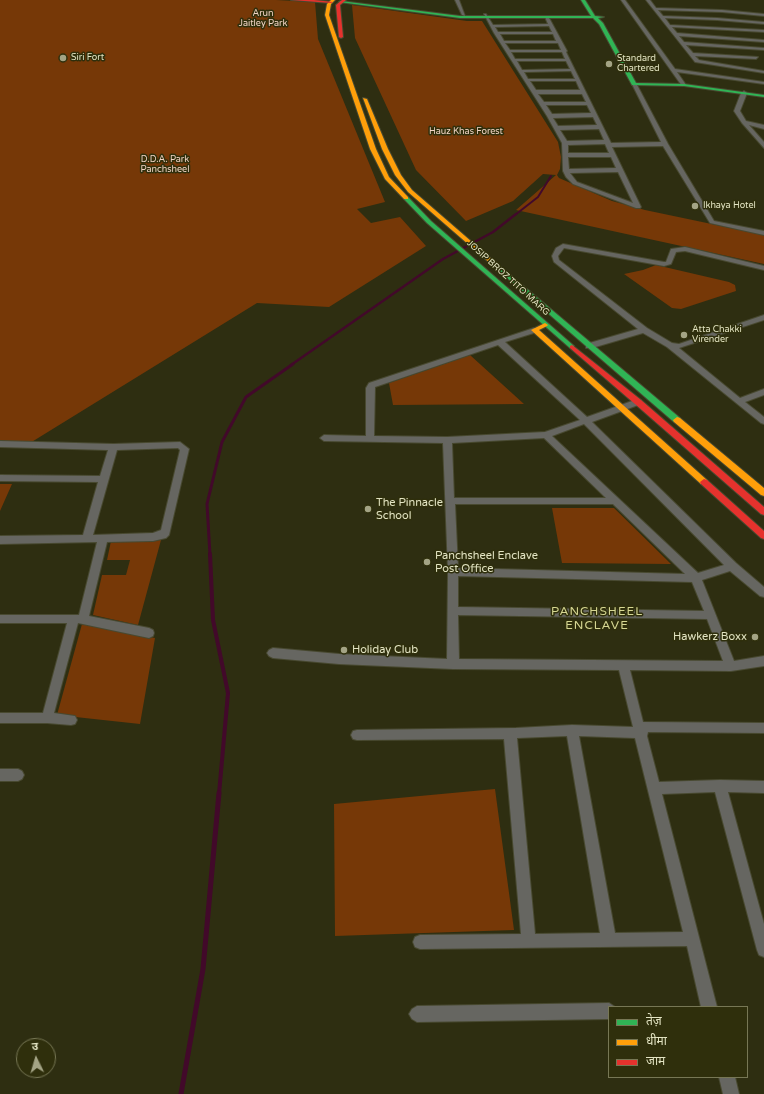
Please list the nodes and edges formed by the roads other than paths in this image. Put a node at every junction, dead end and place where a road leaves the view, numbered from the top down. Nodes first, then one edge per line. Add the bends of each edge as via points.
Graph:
1 (293, 0) edge
2 (457, 0) edge
3 (583, 0) edge
4 (590, 0) edge
5 (623, 0) edge
6 (648, 0) edge
7 (339, 1) edge
8 (655, 9) junction
9 (327, 13) junction
10 (338, 14) junction
11 (448, 15) junction
12 (464, 15) junction
13 (764, 15) edge
14 (485, 16) junction
15 (597, 16) junction
16 (661, 17) junction
17 (550, 21) junction
18 (764, 23) edge
19 (492, 26) junction
20 (668, 26) junction
21 (764, 31) edge
22 (496, 33) junction
23 (556, 33) junction
24 (674, 34) junction
25 (764, 41) edge
26 (503, 42) junction
27 (560, 42) junction
28 (682, 43) junction
29 (509, 51) junction
30 (565, 51) junction
31 (764, 51) edge
32 (690, 54) junction
33 (756, 58) junction
34 (515, 60) junction
35 (569, 60) junction
36 (741, 68) junction
37 (573, 70) junction
38 (674, 70) junction
39 (521, 71) junction
40 (764, 72) edge
41 (527, 80) junction
42 (578, 80) junction
43 (764, 83) edge
44 (634, 84) junction
45 (684, 85) junction
46 (535, 92) junction
47 (584, 92) junction
48 (744, 92) junction
49 (764, 96) edge
50 (589, 102) junction
51 (542, 104) junction
52 (594, 115) junction
53 (550, 116) junction
54 (744, 122) junction
55 (601, 127) junction
56 (764, 127) edge
57 (558, 128) junction
58 (565, 143) junction
59 (608, 143) junction
60 (665, 144) junction
61 (764, 146) edge
62 (566, 155) junction
63 (613, 155) junction
64 (621, 170) junction
65 (566, 171) junction
66 (764, 233) edge
67 (764, 268) edge
68 (764, 317) edge
69 (545, 325) junction
70 (534, 330) junction
71 (644, 330) junction
72 (499, 340) junction
73 (670, 345) junction
74 (589, 346) junction
75 (764, 392) edge
76 (739, 401) junction
77 (638, 402) junction
78 (621, 408) junction
79 (586, 421) junction
80 (764, 421) edge
81 (546, 435) junction
82 (324, 438) dead end
83 (370, 439) junction
84 (448, 440) junction
85 (0, 444) edge
86 (113, 447) junction
87 (0, 478) edge
88 (103, 479) junction
89 (764, 493) edge
90 (450, 501) junction
91 (615, 501) junction
92 (764, 512) edge
93 (764, 536) edge
94 (87, 539) junction
95 (103, 539) junction
96 (0, 540) edge
97 (732, 566) junction
98 (453, 572) junction
99 (696, 578) junction
100 (764, 593) edge
101 (454, 611) junction
102 (712, 615) junction
103 (0, 619) edge
104 (79, 619) junction
105 (149, 633) dead end
106 (274, 653) dead end
107 (764, 661) edge
108 (453, 664) junction
109 (623, 665) junction
110 (731, 666) junction
111 (0, 718) edge
112 (47, 718) junction
113 (71, 720) dead end
114 (764, 728) edge
115 (572, 730) junction
116 (641, 730) junction
117 (510, 732) junction
118 (357, 735) dead end
119 (0, 775) edge
120 (18, 775) dead end
121 (720, 786) junction
122 (764, 787) edge
123 (655, 788) junction
124 (692, 939) junction
125 (529, 941) junction
126 (609, 941) junction
127 (420, 942) dead end
128 (764, 950) edge
129 (709, 1006) edge
130 (608, 1011) edge
131 (417, 1014) dead end
132 (727, 1078) edge
133 (731, 1094) edge

1 - 7 main road
2 - 12 street
3 - 15 main road
4 - 15 main road
5 - 38 street
6 - 8 street
7 - 9 main road via 329,4
7 - 10 main road, JOSIP BROZ TITO MARG
7 - 11 main road
8 - 13 street
8 - 16 street
9 - 10 main road via 330,16
9 - 69 main road, JOSIP BROZ TITO MARG via 373,149 388,178 415,208
10 - 74 main road, JOSIP BROZ TITO MARG via 340,34 385,149 398,175 410,191
11 - 12 main road
11 - 14 main road
12 - 14 main road
14 - 15 main road
14 - 17 main road
14 - 19 street
15 - 17 main road
15 - 44 main road
16 - 18 street
16 - 20 street
17 - 19 street
17 - 23 street
19 - 22 street
20 - 21 street
20 - 24 street
22 - 23 street
22 - 26 street
23 - 27 street
24 - 25 street
24 - 28 street
26 - 27 street
26 - 29 street
27 - 30 street
28 - 31 street
28 - 32 street
29 - 30 street
29 - 34 street
30 - 35 street
31 - 33 street
32 - 33 street
32 - 36 street via 699,62
33 - 36 street
34 - 35 street
34 - 39 street
35 - 37 street
36 - 40 street
37 - 39 street
37 - 42 street
38 - 43 street
38 - 45 street
39 - 41 street
41 - 42 street
41 - 46 street
42 - 47 street
44 - 45 main road
44 - 60 street
45 - 48 main road
46 - 47 street
46 - 51 street
47 - 50 street
48 - 49 main road
48 - 54 street via 737,111
50 - 51 street
50 - 52 street
51 - 53 street
52 - 53 street
52 - 55 street
53 - 57 street
54 - 56 street
54 - 61 street
55 - 57 street
55 - 59 street
57 - 58 street
58 - 59 street
58 - 62 street
59 - 60 street
59 - 63 street
60 - 66 street via 712,222
62 - 63 street
62 - 65 street
63 - 64 street
64 - 65 street
64 - 65 street via 638,207 580,186 571,180
67 - 71 street via 685,249 673,250 668,263 664,264 567,245 560,248 555,256 556,261
68 - 73 street via 680,346
69 - 70 main road
69 - 77 main road, JOSIP BROZ TITO MARG
70 - 72 street
70 - 78 main road
71 - 73 street
71 - 74 street
72 - 79 street
72 - 83 street via 372,385
73 - 76 street
74 - 89 main road, JOSIP BROZ TITO MARG
75 - 76 street
76 - 80 street
77 - 78 street
77 - 92 main road, JOSIP BROZ TITO MARG
78 - 79 street
78 - 93 main road
79 - 81 street
79 - 97 street
81 - 84 street
81 - 91 street
82 - 83 street
83 - 84 street
84 - 90 street
85 - 86 street
86 - 88 street
86 - 95 street via 180,445 186,450 166,532 153,537
87 - 88 street
88 - 94 street
90 - 91 street
90 - 98 street
91 - 99 street
94 - 95 street
94 - 96 street
95 - 104 street
97 - 99 street
97 - 100 street
98 - 99 street
98 - 101 street
99 - 102 street
101 - 102 street
101 - 108 street
102 - 110 street
103 - 104 street
104 - 105 street
104 - 112 street
106 - 108 street via 339,659
107 - 110 street
108 - 109 street
109 - 110 street
109 - 116 street
111 - 112 street
112 - 113 street
114 - 116 street
115 - 116 street
115 - 117 street
115 - 126 street
116 - 123 street
117 - 118 street
117 - 125 street
119 - 120 street
121 - 122 street
121 - 123 street
121 - 128 street
123 - 124 street
124 - 126 street
124 - 129 street
125 - 126 street
125 - 127 street
130 - 131 street
132 - 133 street

